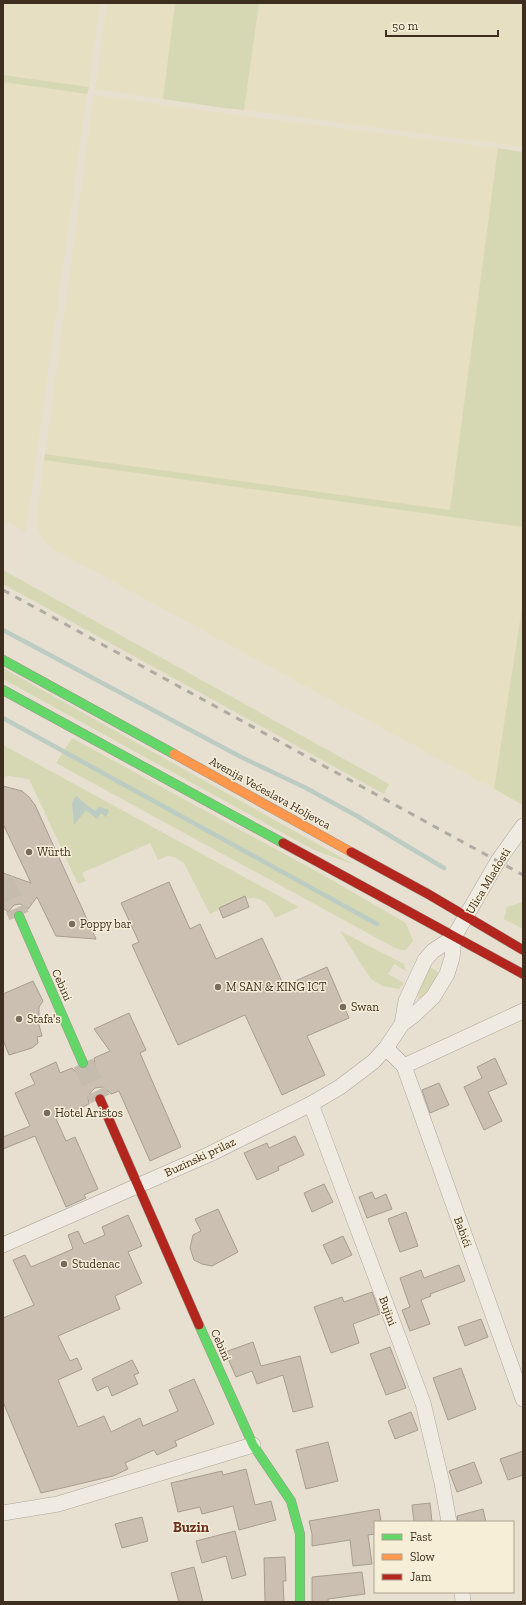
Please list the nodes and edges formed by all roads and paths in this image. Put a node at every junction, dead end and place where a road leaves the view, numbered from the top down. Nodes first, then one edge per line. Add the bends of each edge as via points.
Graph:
1 (3, 660) edge
2 (3, 690) edge
3 (523, 826) edge
4 (19, 916) tunnel mouth
5 (466, 917) junction
6 (454, 937) junction
7 (523, 950) edge
8 (523, 974) edge
9 (523, 1011) edge
10 (402, 1024) junction
11 (386, 1048) junction
12 (84, 1063) tunnel mouth
13 (404, 1066) junction
14 (100, 1099) tunnel mouth
15 (311, 1104) junction
16 (137, 1185) junction
17 (3, 1246) edge
18 (523, 1399) edge
19 (253, 1445) junction
20 (3, 1514) edge
21 (449, 1521) edge
22 (300, 1602) edge

1 - 5 main road, Avenija Većeslava Holjevca
2 - 6 main road
3 - 5 street, Ulica Mladosti via 498,861
4 - 12 main road, Cebini
5 - 6 street, Ulica Mladosti
5 - 7 main road, Avenija Većeslava Holjevca
6 - 8 main road
6 - 10 street, Buzinski prilaz via 447,974 432,997
6 - 10 street, Buzinski prilaz via 433,951 425,960 406,1001
9 - 13 street
10 - 11 street, Buzinski prilaz
11 - 13 street
11 - 15 street, Buzinski prilaz via 357,1076
13 - 18 street, Babići
14 - 16 main road, Cebini
15 - 16 street, Buzinski prilaz via 210,1154
15 - 21 street, Bujini via 423,1403
16 - 17 street, Buzinski prilaz
16 - 19 main road, Cebini
19 - 20 street via 58,1504
19 - 22 main road, Cebini via 291,1501 300,1534

